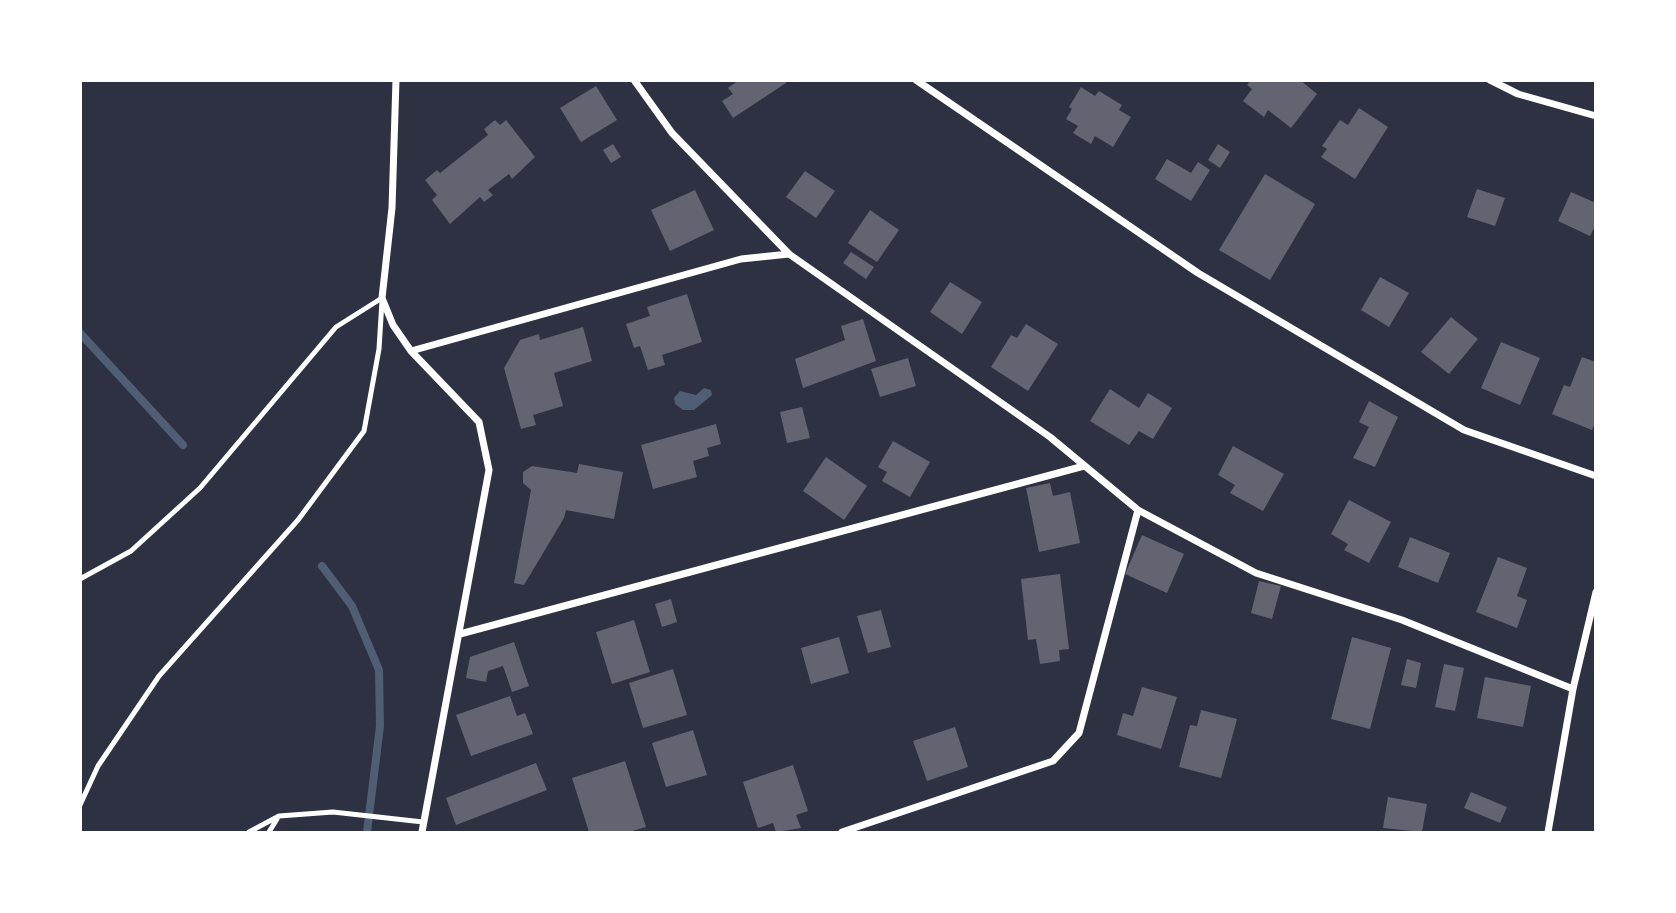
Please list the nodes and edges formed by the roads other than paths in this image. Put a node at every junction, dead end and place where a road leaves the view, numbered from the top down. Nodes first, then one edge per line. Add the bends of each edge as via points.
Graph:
1 (396, 80) edge
2 (635, 80) edge
3 (916, 80) edge
4 (1490, 80) edge
5 (1595, 116) edge
6 (789, 254) junction
7 (382, 298) junction
8 (411, 351) junction
9 (1084, 466) junction
10 (1595, 476) edge
11 (1138, 510) junction
12 (80, 579) edge
13 (1595, 592) edge
14 (460, 634) junction
15 (1573, 689) junction
16 (80, 805) edge
17 (279, 816) junction
18 (423, 822) junction
19 (249, 832) edge
20 (268, 832) edge
21 (422, 832) edge
22 (842, 832) edge
23 (1548, 832) edge

1 - 7 street via 392,208
2 - 6 street via 672,132
3 - 10 street via 1198,273 1464,430
4 - 5 street via 1518,94
6 - 8 street via 741,259
6 - 9 street via 1050,437
7 - 8 street
7 - 12 lane via 336,327 200,488 131,551
7 - 16 lane via 379,349 364,430 298,520 159,676 97,766
8 - 14 street via 479,422 489,470
9 - 11 street
9 - 14 street
11 - 15 street via 1256,573 1402,620
11 - 22 street via 1079,733 1053,761
13 - 15 street
14 - 18 street
15 - 23 street
17 - 18 lane via 333,812
17 - 19 lane
17 - 20 lane
18 - 21 street

